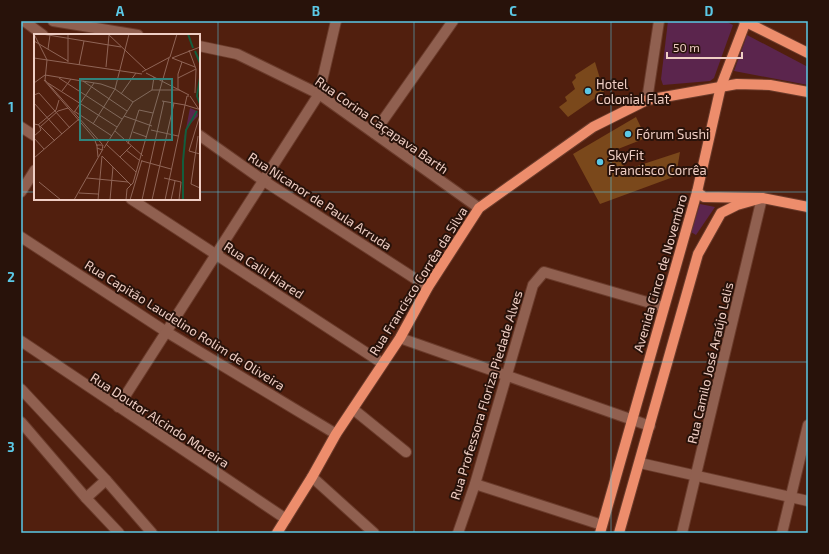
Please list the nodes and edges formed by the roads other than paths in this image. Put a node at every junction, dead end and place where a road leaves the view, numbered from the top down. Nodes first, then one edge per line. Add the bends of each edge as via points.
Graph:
1 (24, 21) edge
2 (53, 21) edge
3 (336, 21) edge
4 (453, 21) edge
5 (660, 21) edge
6 (745, 21) edge
7 (43, 34) edge
8 (122, 34) edge
9 (200, 46) edge
10 (808, 53) edge
11 (721, 86) junction
12 (808, 92) edge
13 (319, 94) junction
14 (647, 100) junction
15 (21, 127) edge
16 (374, 133) junction
17 (34, 135) edge
18 (200, 137) edge
19 (34, 172) edge
20 (264, 181) junction
21 (21, 192) edge
22 (697, 192) junction
23 (762, 198) junction
24 (133, 200) edge
25 (808, 207) edge
26 (479, 208) junction
27 (21, 237) edge
28 (215, 254) junction
29 (428, 287) junction
30 (664, 307) junction
31 (165, 331) junction
32 (400, 338) junction
33 (21, 341) edge
34 (382, 363) junction
35 (507, 377) junction
36 (21, 389) edge
37 (118, 407) junction
38 (353, 409) junction
39 (633, 419) junction
40 (21, 422) edge
41 (808, 424) edge
42 (650, 426) junction
43 (336, 434) junction
44 (406, 452) dead end
45 (640, 463) junction
46 (697, 476) junction
47 (312, 477) junction
48 (106, 480) junction
49 (475, 484) junction
50 (86, 498) junction
51 (791, 498) junction
52 (808, 501) edge
53 (286, 518) junction
54 (601, 529) edge
55 (119, 533) edge
56 (152, 533) edge
57 (277, 533) edge
58 (374, 533) edge
59 (458, 533) edge
60 (619, 533) edge
61 (682, 533) edge
62 (782, 533) edge

1 - 7 street
2 - 8 street
3 - 13 street
4 - 16 street
5 - 14 street
6 - 10 main road
6 - 11 main road, Avenida Cinco de Novembro
9 - 13 street, Rua Corina Caçapava Barth via 237,54
11 - 12 main road, Rua Francisco Corrêa da Silva via 770,85
11 - 14 main road, Rua Francisco Corrêa da Silva
11 - 22 main road, Avenida Cinco de Novembro
13 - 16 street, Rua Corina Caçapava Barth
13 - 20 street
14 - 26 main road, Rua Francisco Corrêa da Silva via 593,127
15 - 17 street
16 - 26 street, Rua Corina Caçapava Barth
18 - 20 street, Rua Nicanor de Paula Arruda
19 - 21 street
20 - 28 street
20 - 29 street, Rua Nicanor de Paula Arruda
22 - 23 main road via 704,197
22 - 30 main road, Avenida Cinco de Novembro
23 - 25 main road
23 - 42 main road via 737,205 721,214 698,254
23 - 46 street, Rua Camilo José Araújo Lelis
24 - 28 street, Rua Calil Hiared
26 - 29 main road, Rua Francisco Corrêa da Silva
27 - 31 street, Rua Capitão Laudelino Rolim de Oliveira
28 - 31 street
28 - 34 street, Rua Calil Hiared
29 - 32 main road, Rua Francisco Corrêa da Silva
30 - 35 street, Rua Professora Floriza Piedade Alves via 544,272 532,285
30 - 39 main road, Avenida Cinco de Novembro
31 - 37 street
31 - 43 street, Rua Capitão Laudelino Rolim de Oliveira
32 - 34 main road, Rua Francisco Corrêa da Silva
32 - 35 street
33 - 37 street, Rua Doutor Alcindo Moreira
34 - 38 main road, Rua Francisco Corrêa da Silva
35 - 39 street
35 - 49 street, Rua Professora Floriza Piedade Alves
36 - 48 street
37 - 53 street, Rua Doutor Alcindo Moreira
38 - 43 main road, Rua Francisco Corrêa da Silva
38 - 44 street
39 - 42 street
39 - 54 main road, Avenida Cinco de Novembro
40 - 50 street
41 - 51 street
42 - 45 main road
43 - 47 main road, Rua Francisco Corrêa da Silva
45 - 46 street
45 - 60 main road
46 - 51 street
46 - 61 street, Rua Camilo José Araújo Lelis
47 - 53 main road, Rua Francisco Corrêa da Silva
47 - 58 street
48 - 50 street
48 - 56 street
49 - 54 street
49 - 59 street, Rua Professora Floriza Piedade Alves
50 - 55 street
51 - 52 street
51 - 62 street
53 - 57 main road, Rua Francisco Corrêa da Silva

